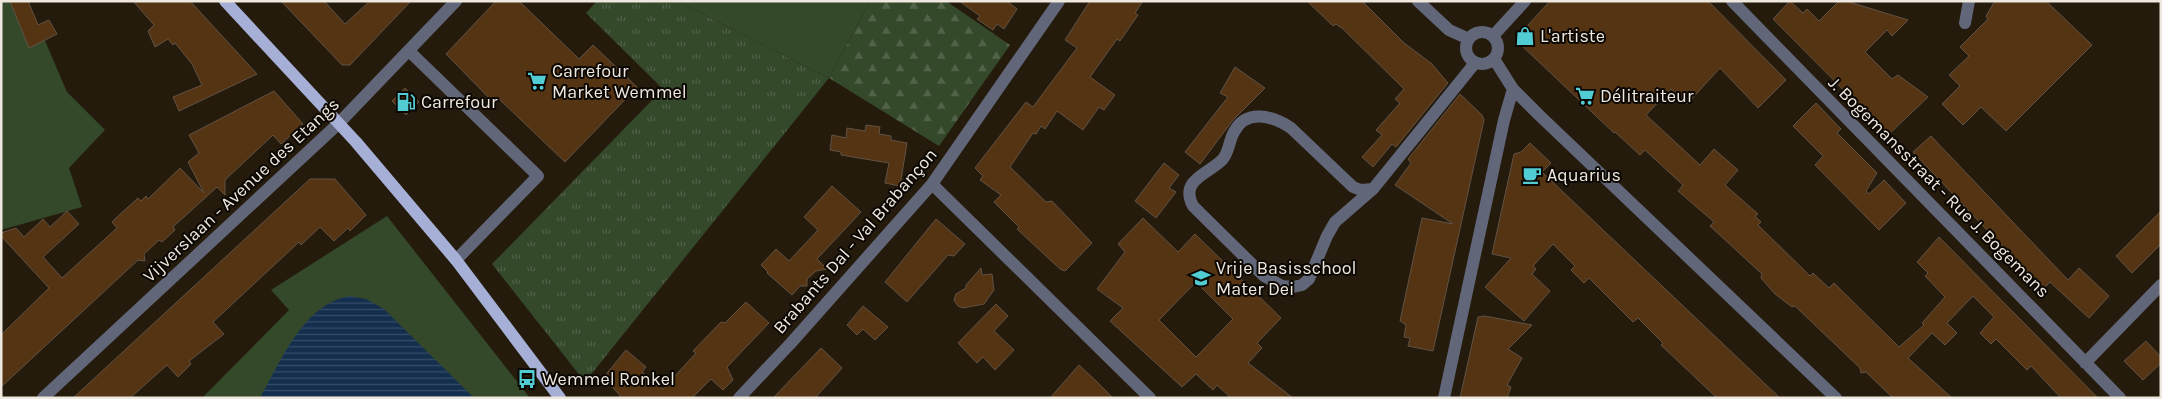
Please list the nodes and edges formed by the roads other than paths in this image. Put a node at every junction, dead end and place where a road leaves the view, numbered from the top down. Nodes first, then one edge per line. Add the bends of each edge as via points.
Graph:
1 (225, 1) edge
2 (456, 1) edge
3 (1059, 1) edge
4 (1418, 1) edge
5 (1525, 1) edge
6 (1732, 1) edge
7 (1969, 1) edge
8 (1965, 23) dead end
9 (1493, 36) junction
10 (1468, 39) junction
11 (409, 51) junction
12 (1494, 59) junction
13 (1475, 62) junction
14 (1513, 89) junction
15 (338, 124) junction
16 (932, 184) junction
17 (1373, 189) junction
18 (456, 260) junction
19 (2161, 285) edge
20 (2085, 363) junction
21 (43, 398) edge
22 (560, 398) edge
23 (738, 398) edge
24 (1150, 398) edge
25 (1444, 398) edge
26 (1836, 398) edge
27 (2120, 398) edge

1 - 15 main road
2 - 11 street, Vijverslaan - Avenue des Etangs
3 - 16 street, Brabants Dal - Val Brabançon
4 - 10 street via 1449,30
5 - 9 street
6 - 20 street, J. Bogemansstraat - Rue J. Bogemans
7 - 8 street
9 - 10 street via 1482,32
9 - 12 street via 1498,50
10 - 13 street via 1466,50
11 - 15 street, Vijverslaan - Avenue des Etangs
11 - 18 street via 538,176
12 - 13 street via 1485,64
12 - 14 street
13 - 17 street
14 - 25 street
14 - 26 street
15 - 18 main road
15 - 21 street, Vijverslaan - Avenue des Etangs
16 - 23 street, Brabants Dal - Val Brabançon
16 - 24 street
17 - 17 street via 1335,222 1309,279 1293,287 1275,284 1264,276 1193,206 1189,193 1203,172 1222,160 1238,126 1252,116 1280,121 1353,186 1361,190
18 - 22 main road
19 - 20 street
20 - 27 street, J. Bogemansstraat - Rue J. Bogemans

